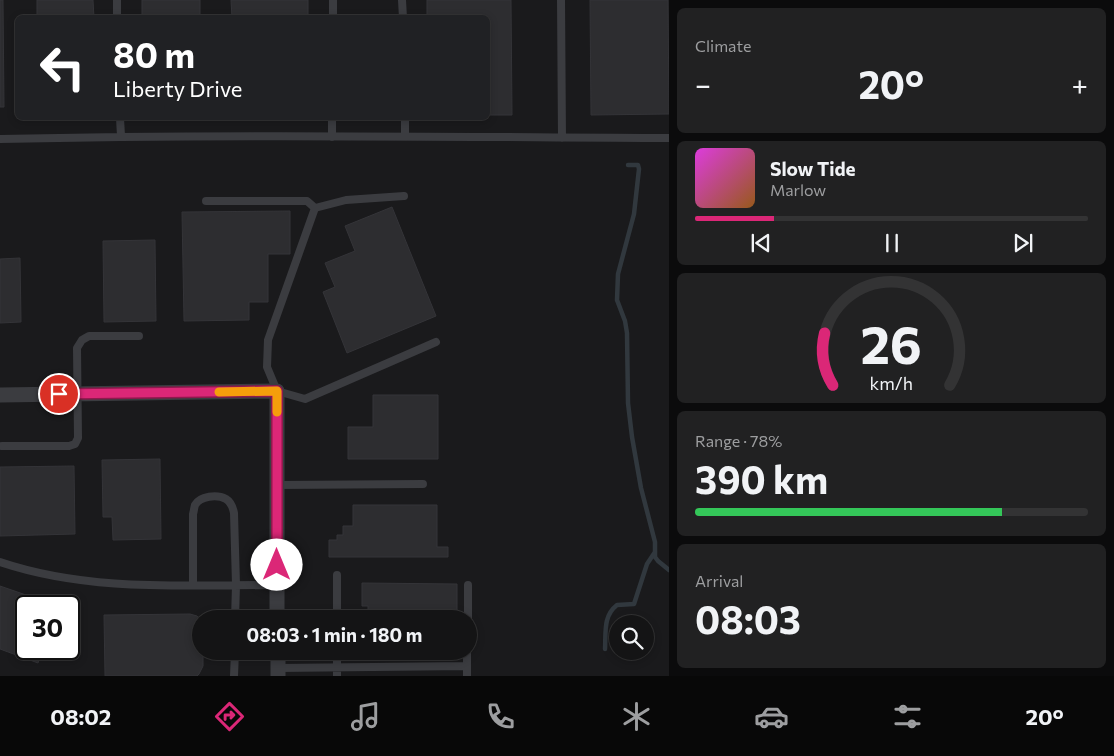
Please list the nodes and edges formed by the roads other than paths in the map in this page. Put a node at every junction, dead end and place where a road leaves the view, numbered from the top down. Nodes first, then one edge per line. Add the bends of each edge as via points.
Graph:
1 (117, 0) edge
2 (333, 0) edge
3 (402, 0) edge
4 (561, 0) edge
5 (118, 15) edge
6 (333, 15) edge
7 (403, 15) edge
8 (120, 120) edge
9 (332, 120) edge
10 (405, 120) edge
11 (121, 136) junction
12 (405, 136) junction
13 (332, 137) junction
14 (562, 138) junction
15 (669, 138) edge
16 (0, 139) edge
17 (404, 196) dead end
18 (206, 201) dead end
19 (315, 208) junction
20 (139, 336) dead end
21 (436, 342) dead end
22 (277, 391) junction
23 (78, 394) junction
24 (0, 395) edge
25 (2, 446) dead end
26 (424, 484) dead end
27 (277, 485) junction
28 (0, 562) edge
29 (337, 576) dead end
30 (193, 585) junction
31 (236, 585) junction
32 (277, 585) junction
33 (468, 585) dead end
34 (235, 610) edge
35 (277, 610) edge
36 (337, 610) edge
37 (468, 610) edge
38 (234, 660) edge
39 (467, 660) edge
40 (467, 666) junction
41 (278, 672) edge
42 (337, 672) edge
43 (234, 676) edge
44 (467, 676) edge

1 - 5 lane
2 - 6 lane
3 - 7 lane
4 - 14 lane
8 - 11 lane
9 - 13 lane
10 - 12 lane
11 - 13 lane
11 - 16 lane
12 - 13 lane
12 - 14 lane
14 - 15 lane
17 - 19 lane via 346,200
18 - 19 lane via 307,201
19 - 22 lane via 268,340 267,366
20 - 23 lane via 89,336 82,340 77,348
21 - 22 lane via 305,399
22 - 23 street
22 - 27 street
23 - 24 street
23 - 25 lane via 78,438 75,444
26 - 27 lane
27 - 32 street
28 - 30 lane via 25,570 102,584
29 - 36 lane
30 - 31 lane
30 - 31 lane via 193,514 195,505 212,496 227,499 234,513
31 - 32 lane
31 - 34 lane
32 - 35 street
33 - 37 lane
38 - 43 lane
39 - 40 lane
40 - 42 lane
40 - 44 lane
41 - 42 lane

